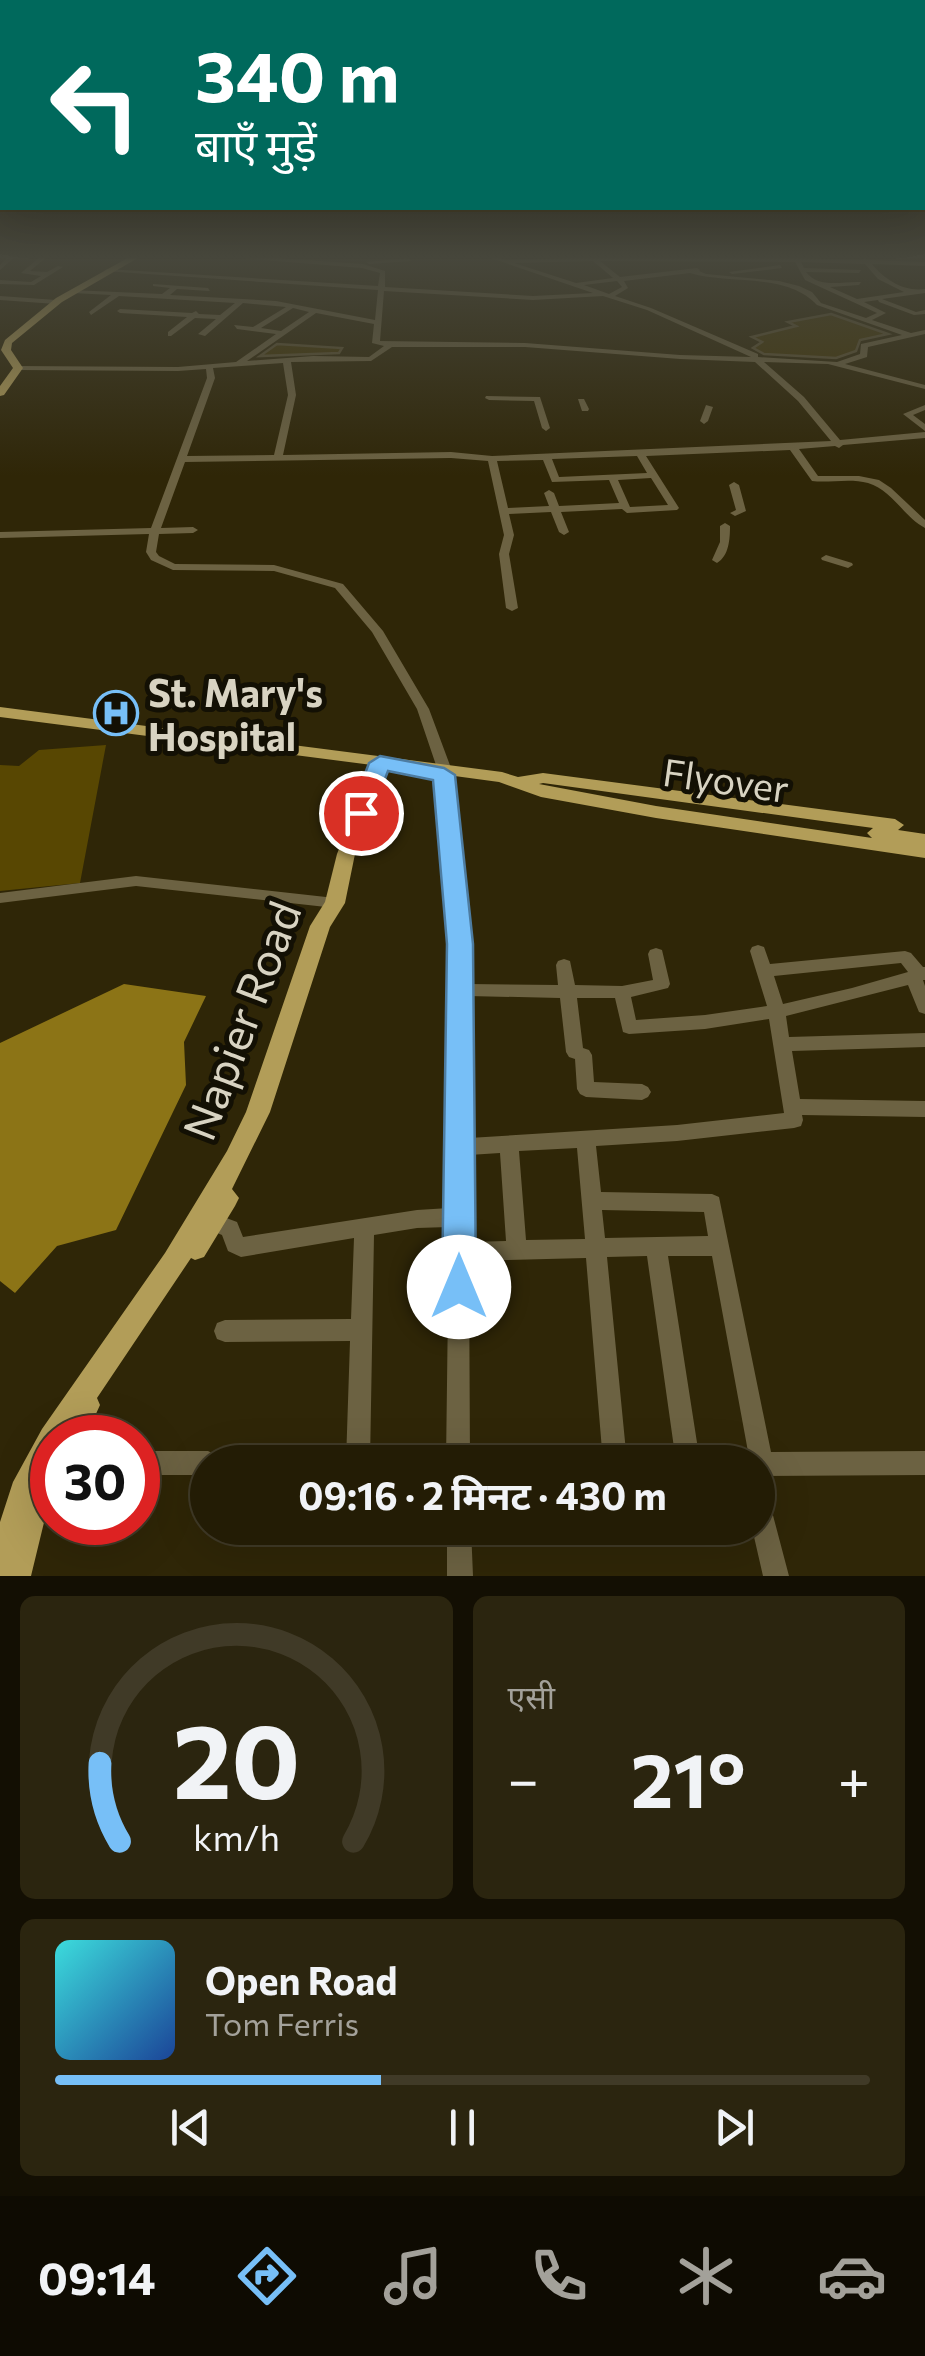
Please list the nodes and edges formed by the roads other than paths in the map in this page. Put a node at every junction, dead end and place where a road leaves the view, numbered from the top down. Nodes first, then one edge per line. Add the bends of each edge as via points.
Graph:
1 (176, 329) edge
2 (208, 329) edge
3 (255, 329) edge
4 (288, 329) edge
5 (377, 329) edge
6 (696, 329) edge
7 (893, 329) edge
8 (925, 332) edge
9 (282, 333) junction
10 (171, 334) dead end
11 (202, 334) dead end
12 (909, 335) junction
13 (4, 344) edge
14 (390, 345) junction
15 (5, 358) edge
16 (286, 361) junction
17 (762, 361) junction
18 (837, 364) junction
19 (237, 365) junction
20 (209, 367) junction
21 (18, 368) junction
22 (925, 387) edge
23 (0, 393) edge
24 (489, 398) dead end
25 (709, 406) dead end
26 (925, 407) edge
27 (704, 421) dead end
28 (546, 428) dead end
29 (925, 428) edge
30 (925, 436) edge
31 (840, 444) junction
32 (793, 447) junction
33 (640, 452) junction
34 (547, 457) junction
35 (278, 458) junction
36 (182, 459) junction
37 (492, 459) junction
38 (654, 475) junction
39 (612, 477) junction
40 (734, 486) dead end
41 (550, 493) dead end
42 (626, 506) junction
43 (556, 509) junction
44 (503, 511) junction
45 (736, 513) dead end
46 (925, 525) edge
47 (725, 526) dead end
48 (194, 530) dead end
49 (564, 532) dead end
50 (154, 533) junction
51 (0, 535) edge
52 (826, 558) dead end
53 (717, 560) dead end
54 (848, 565) dead end
55 (512, 608) dead end
56 (0, 704) edge
57 (0, 716) edge
58 (296, 752) junction
59 (379, 766) junction
60 (438, 770) junction
61 (514, 781) junction
62 (925, 830) edge
63 (925, 840) edge
64 (925, 852) edge
65 (0, 898) edge
66 (335, 904) junction
67 (758, 951) dead end
68 (656, 954) dead end
69 (564, 966) dead end
70 (764, 971) junction
71 (919, 975) edge
72 (460, 990) junction
73 (567, 990) junction
74 (622, 992) junction
75 (925, 1007) edge
76 (777, 1013) junction
77 (925, 1040) edge
78 (782, 1044) junction
79 (642, 1092) dead end
80 (792, 1108) junction
81 (925, 1109) edge
82 (586, 1139) junction
83 (508, 1144) junction
84 (460, 1147) junction
85 (591, 1201) junction
86 (460, 1217) junction
87 (207, 1220) junction
88 (364, 1228) junction
89 (656, 1246) junction
90 (720, 1246) junction
91 (595, 1248) junction
92 (516, 1250) junction
93 (459, 1252) junction
94 (361, 1330) junction
95 (225, 1331) dead end
96 (76, 1415) edge
97 (79, 1415) edge
98 (358, 1445) edge
99 (458, 1445) edge
100 (612, 1445) edge
101 (685, 1445) edge
102 (757, 1445) edge
103 (160, 1462) edge
104 (925, 1462) edge
105 (190, 1463) edge
106 (775, 1464) edge
107 (30, 1484) edge
108 (30, 1517) edge
109 (460, 1545) edge
110 (768, 1545) edge
111 (0, 1574) edge
112 (15, 1576) edge
113 (460, 1576) edge
114 (776, 1576) edge

1 - 10 street
2 - 11 street
3 - 9 street
4 - 9 street
5 - 14 street via 376,342
6 - 17 street
7 - 12 street
8 - 12 street
9 - 19 street
12 - 18 street via 864,346 864,355
13 - 15 main road
14 - 16 street via 370,359
14 - 17 street via 570,346
15 - 21 main road
16 - 19 street
16 - 35 street via 292,395
17 - 18 street
17 - 31 street
18 - 22 street
19 - 20 street
20 - 21 street
20 - 36 street via 211,378
21 - 23 main road
24 - 28 street via 537,399
25 - 27 street
26 - 29 street via 907,414
30 - 31 street
31 - 32 street
32 - 33 street
32 - 46 street via 816,480 870,480
33 - 34 street
33 - 38 street
34 - 37 street
34 - 39 street via 554,480
35 - 36 street
35 - 37 street
36 - 50 street
37 - 44 street
38 - 39 street
38 - 42 street via 674,508
39 - 42 street
40 - 45 street via 741,511
41 - 43 street
42 - 43 street
43 - 44 street
43 - 49 street
44 - 55 street
47 - 53 street
48 - 50 street
50 - 51 street
50 - 60 street via 153,556 173,566 274,568 340,586 377,631 423,708
52 - 54 street
56 - 58 main road via 282,743
57 - 58 main road
57 - 58 main road via 278,755
58 - 59 main road
59 - 60 main road
59 - 66 main road, Napier Road
60 - 61 main road
60 - 72 street
61 - 62 main road via 543,778
61 - 63 main road, Flyover
61 - 64 main road via 656,812
65 - 66 street via 136,881
66 - 87 main road, Napier Road via 334,924 278,1084 247,1158
67 - 70 street
68 - 74 street via 662,984
69 - 73 street
70 - 71 street via 905,957
70 - 76 street
71 - 75 street
71 - 76 street
72 - 73 street
72 - 84 street
73 - 74 street
73 - 79 street via 586,1089
74 - 76 street via 630,1027
76 - 78 street
77 - 78 street
78 - 80 street
80 - 81 street
80 - 82 street via 794,1120
82 - 83 street
82 - 85 street
83 - 84 street
83 - 92 street
84 - 86 street
85 - 90 street via 712,1202
85 - 91 street
86 - 88 street
86 - 93 street
87 - 88 street via 230,1229 241,1247
87 - 96 main road
87 - 97 main road
88 - 94 street
89 - 90 street
89 - 91 street
89 - 101 street
90 - 102 street
91 - 92 street
91 - 100 street
92 - 93 street
93 - 99 street
94 - 95 street
94 - 98 street
103 - 105 street
104 - 106 street
107 - 111 main road
108 - 112 main road
109 - 113 street
110 - 114 street

